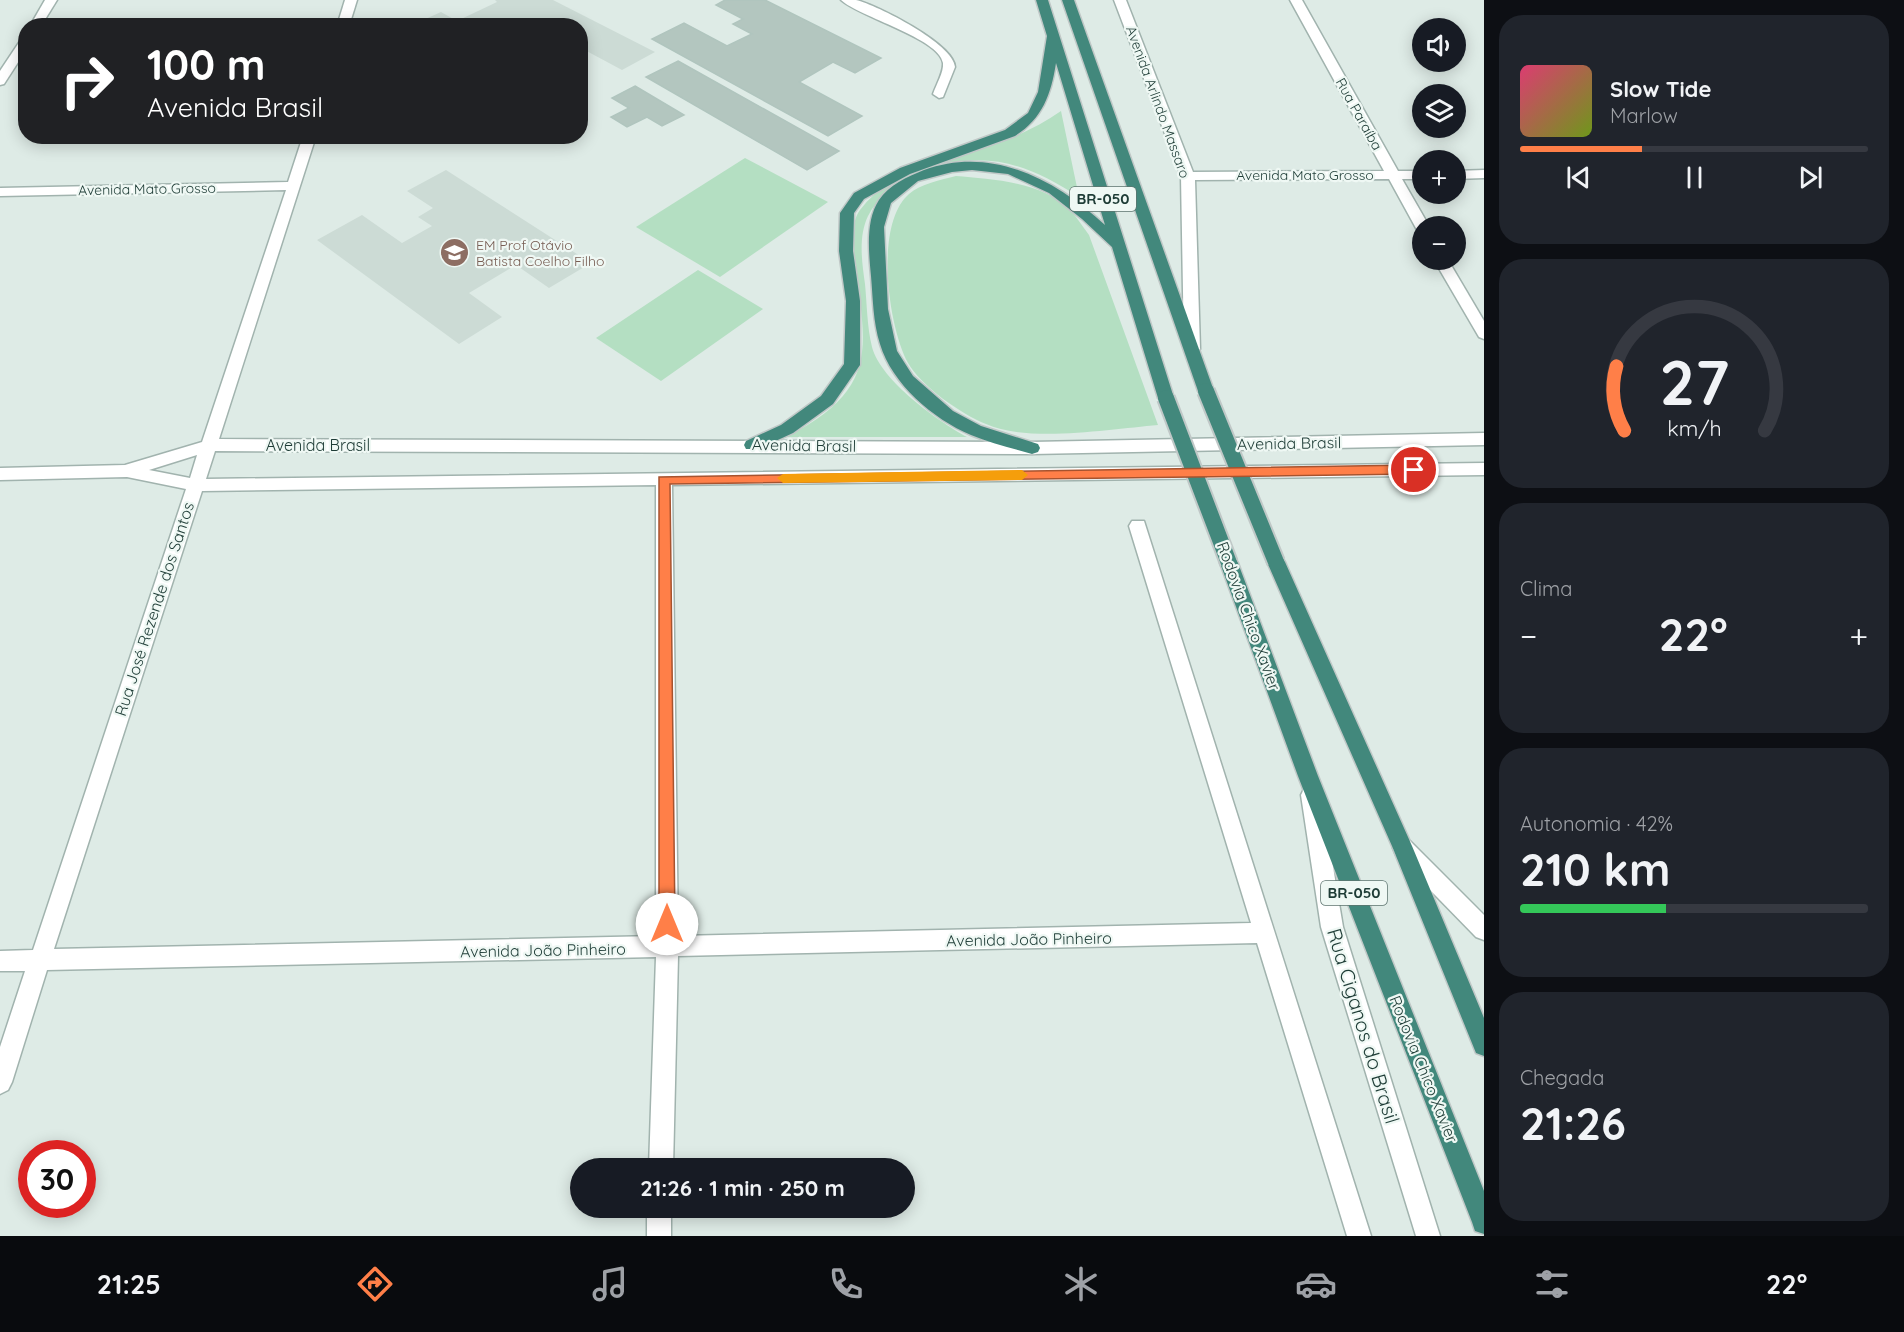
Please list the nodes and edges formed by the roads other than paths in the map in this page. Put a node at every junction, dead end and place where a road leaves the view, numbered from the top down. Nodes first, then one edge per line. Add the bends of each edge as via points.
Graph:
1 (51, 0) edge
2 (351, 0) edge
3 (848, 0) edge
4 (1042, 0) edge
5 (1068, 0) edge
6 (1120, 0) edge
7 (1296, 0) edge
8 (40, 18) edge
9 (345, 18) edge
10 (1053, 36) junction
11 (18, 53) edge
12 (0, 81) edge
13 (939, 94) dead end
14 (308, 144) edge
15 (1484, 174) edge
16 (1392, 175) junction
17 (1412, 175) edge
18 (1466, 175) edge
19 (1188, 176) junction
20 (295, 186) junction
21 (0, 192) edge
22 (1416, 216) edge
23 (1118, 245) junction
24 (1447, 270) edge
25 (1484, 334) edge
26 (1192, 349) junction
27 (1484, 439) edge
28 (210, 445) junction
29 (752, 445) junction
30 (1032, 448) junction
31 (1484, 469) edge
32 (127, 471) junction
33 (0, 474) edge
34 (664, 480) junction
35 (194, 485) junction
36 (1138, 526) dead end
37 (1308, 776) junction
38 (1401, 846) junction
39 (1484, 930) edge
40 (1266, 933) junction
41 (667, 948) junction
42 (0, 961) edge
43 (39, 962) junction
44 (1484, 1045) edge
45 (0, 1082) edge
46 (661, 1158) edge
47 (659, 1218) edge
48 (1484, 1222) edge
49 (658, 1236) edge
50 (1359, 1236) edge
51 (1428, 1236) edge

1 - 8 street
2 - 9 street
3 - 13 street via 931,41 945,52 949,63
4 - 10 highway, Rodovia Chico Xavier / BR-050
5 - 26 highway, BR-050
6 - 19 street, Avenida Arlindo Massaro
7 - 16 street, Rua Paraíba
10 - 23 highway, Rodovia Chico Xavier / BR-050
10 - 29 highway via 1046,94 1023,124 1010,133 905,171 859,196 848,213 846,251 854,302 852,365 827,400 787,429
11 - 12 street
14 - 20 street, Rua José Rezende dos Santos
15 - 18 street
16 - 17 street, Avenida Mato Grosso
16 - 19 street, Avenida Mato Grosso
16 - 22 street, Rua Paraíba
19 - 26 street, Avenida Arlindo Massaro
20 - 21 street, Avenida Mato Grosso
20 - 28 street, Rua José Rezende dos Santos
23 - 30 highway via 1058,192 1026,175 993,167 959,167 925,175 901,186 884,202 875,244 883,332 894,362 920,391 969,427
23 - 37 highway, Rodovia Chico Xavier / BR-050, bridge via 1166,398
24 - 25 street
26 - 38 highway, BR-050, bridge via 1276,562
27 - 30 street, Avenida Brasil
28 - 29 street, Avenida Brasil
28 - 32 street, Avenida Brasil
28 - 35 street, Rua José Rezende dos Santos
29 - 30 street, Avenida Brasil
31 - 34 street, Avenida Brasil
32 - 33 street, Avenida Brasil
32 - 35 street, Avenida Brasil
34 - 35 street, Avenida Brasil
34 - 41 street
35 - 43 street, Rua José Rezende dos Santos
36 - 40 street
37 - 48 highway, Rodovia Chico Xavier / BR-050
37 - 51 street, Rua Ciganos do Brasil via 1332,927
38 - 39 street
38 - 44 highway, BR-050
40 - 41 street, Avenida João Pinheiro
40 - 50 street
41 - 43 street, Avenida João Pinheiro
41 - 46 street
42 - 43 street, Avenida João Pinheiro
43 - 45 street, Rua José Rezende dos Santos
47 - 49 street

